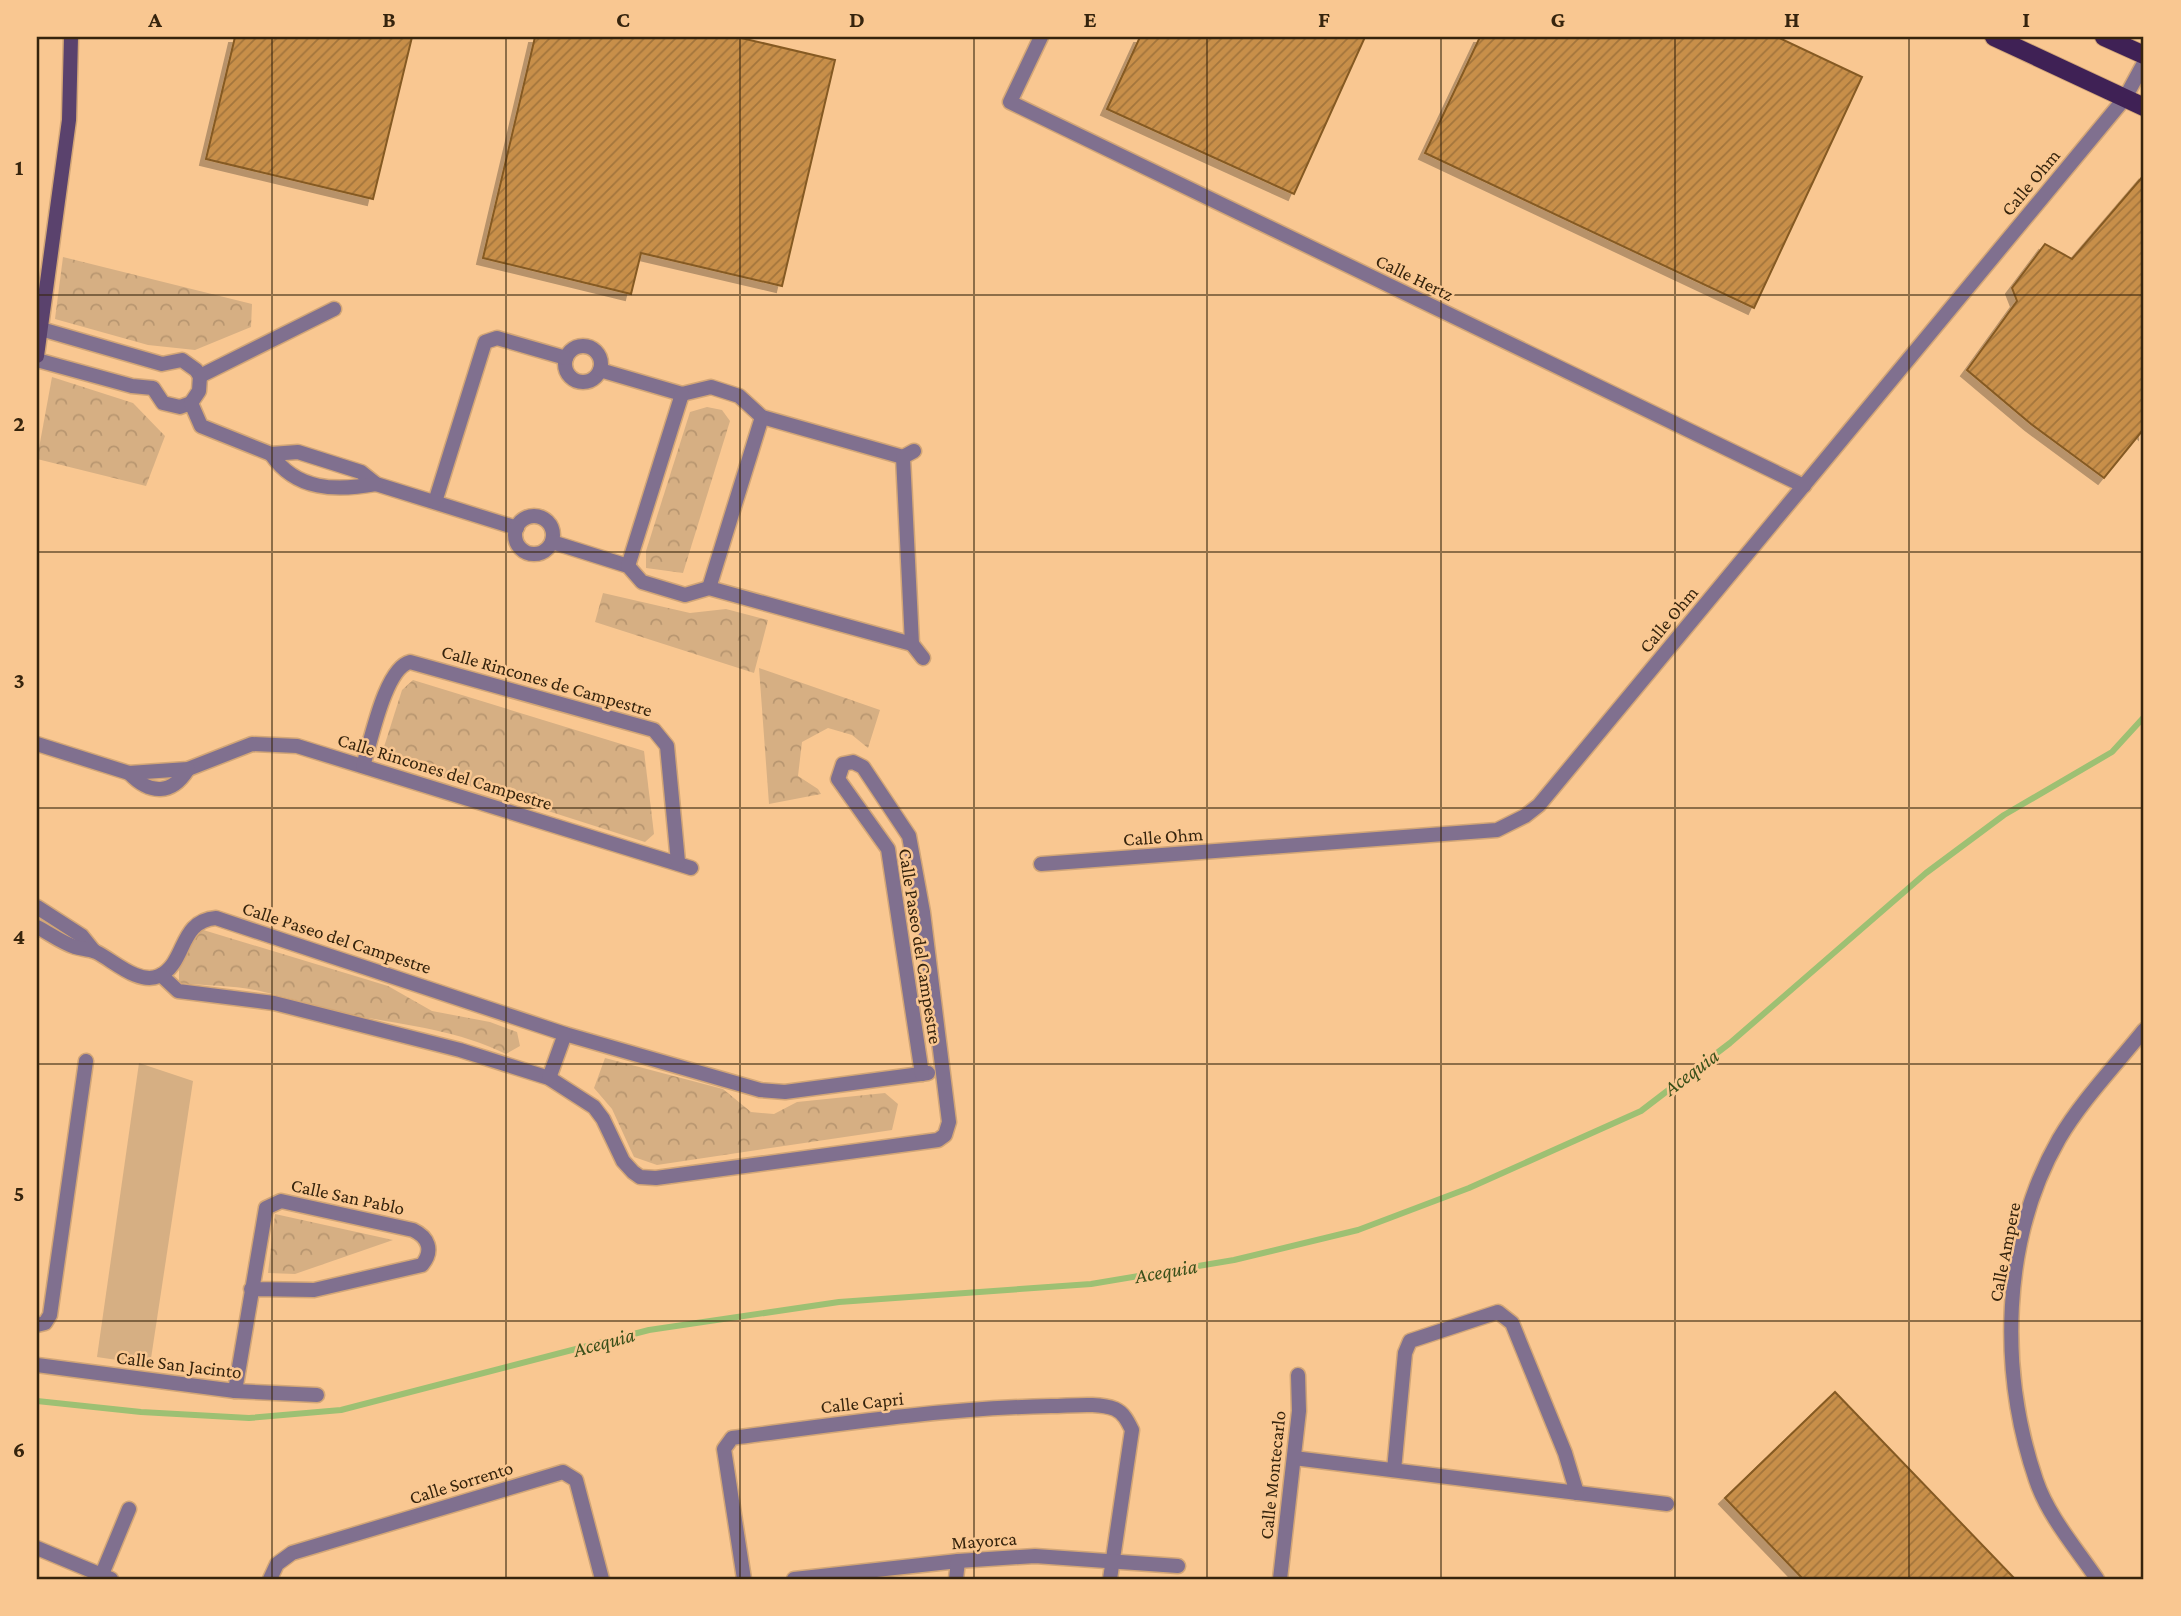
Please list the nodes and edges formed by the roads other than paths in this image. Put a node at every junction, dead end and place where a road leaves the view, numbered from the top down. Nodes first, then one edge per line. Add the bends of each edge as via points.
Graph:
1 (71, 37) edge
2 (1041, 37) edge
3 (1994, 37) edge
4 (2104, 37) edge
5 (2144, 55) edge
6 (2144, 63) edge
7 (2125, 98) junction
8 (2144, 107) edge
9 (334, 309) dead end
10 (41, 328) junction
11 (37, 358) edge
12 (566, 358) junction
13 (162, 364) junction
14 (600, 370) junction
15 (200, 376) junction
16 (153, 388) junction
17 (682, 394) junction
18 (191, 402) junction
19 (762, 416) junction
20 (271, 454) junction
21 (376, 484) junction
22 (1804, 486) junction
23 (435, 502) junction
24 (517, 527) junction
25 (552, 542) junction
26 (628, 566) junction
27 (709, 588) junction
28 (912, 644) junction
29 (923, 658) dead end
30 (37, 744) edge
31 (363, 766) junction
32 (188, 769) junction
33 (129, 773) junction
34 (1041, 864) dead end
35 (685, 865) joint
36 (37, 907) edge
37 (923, 912) junction
38 (899, 916) junction
39 (54, 918) junction
40 (41, 929) edge
41 (94, 951) junction
42 (161, 975) junction
43 (2144, 1030) edge
44 (565, 1034) junction
45 (86, 1061) dead end
46 (942, 1071) junction
47 (922, 1074) junction
48 (549, 1078) junction
49 (251, 1289) junction
50 (37, 1325) edge
51 (37, 1365) edge
52 (1298, 1375) dead end
53 (235, 1391) junction
54 (317, 1395) dead end
55 (1294, 1458) junction
56 (1394, 1470) junction
57 (1577, 1493) junction
58 (1667, 1504) dead end
59 (129, 1509) dead end
60 (37, 1548) edge
61 (1112, 1560) junction
62 (958, 1561) junction
63 (1178, 1566) dead end
64 (104, 1578) edge
65 (270, 1579) edge
66 (601, 1579) edge
67 (744, 1579) edge
68 (794, 1579) edge
69 (956, 1579) edge
70 (1110, 1579) edge
71 (1280, 1579) edge
72 (2097, 1579) edge

1 - 10 street via 69,120
2 - 22 street, Calle Hertz via 1010,102
3 - 7 main road
4 - 5 main road
6 - 7 street, Calle Ohm
7 - 8 main road
7 - 22 street, Calle Ohm
9 - 15 street
10 - 11 street
10 - 13 street
11 - 16 street
12 - 14 street via 567,372 578,382 593,380
12 - 14 street via 574,348 590,347 600,356
12 - 23 street via 497,338 485,342
13 - 15 street via 182,360
13 - 16 street
14 - 17 street
15 - 18 street via 200,391
16 - 18 street via 163,403 180,407
17 - 19 street via 711,387 739,396
17 - 26 street
18 - 20 street via 201,426
19 - 27 street
19 - 28 street via 909,454
20 - 21 street via 298,452 361,472
20 - 21 street via 288,474 335,490
21 - 23 street
22 - 34 street, Calle Ohm via 1539,805 1513,824 1497,831
23 - 24 street
24 - 25 street via 516,538 527,552 545,551
24 - 25 street via 529,516 544,518 553,530
25 - 26 street
26 - 27 street via 642,582 685,595
27 - 28 street
28 - 29 street
30 - 33 street, Calle Rincones del Campestre
31 - 32 street, Calle Rincones del Campestre via 269,742 231,750
31 - 35 street, Calle Rincones del Campestre
31 - 35 street, Calle Rincones de Campestre via 391,677 402,664 410,663 654,730 667,746
32 - 33 street, Calle Rincones del Campestre
32 - 33 street, Calle Rincones del Campestre via 176,785 158,790 146,788
36 - 39 street, Calle Paseo del Campestre
37 - 38 street
37 - 38 street, Calle Paseo del Campestre via 909,836 863,767 847,762 839,769 840,786 888,849
37 - 46 street, Calle Paseo del Campestre
38 - 47 street, Calle Paseo del Campestre
39 - 40 street
39 - 41 street, Calle Paseo del Campestre via 82,936
40 - 41 street, Calle Paseo del Campestre via 72,946
41 - 42 street, Calle Paseo del Campestre via 135,974
42 - 44 street, Calle Paseo del Campestre via 195,925 216,918
42 - 48 street, Calle Paseo del Campestre via 178,991 274,1003 460,1050
43 - 72 street, Calle Ampere via 2060,1138 2037,1188 2013,1289 2014,1391 2036,1481 2058,1524
44 - 47 street, Calle Paseo del Campestre via 760,1090 785,1092
44 - 48 street
45 - 50 street via 50,1315
46 - 47 street, Calle Paseo del Campestre
46 - 48 street, Calle Paseo del Campestre via 949,1122 938,1140 648,1178 623,1161 594,1107
49 - 49 street, Calle San Pablo via 314,1290 422,1265 428,1242 413,1230 274,1202 266,1208
49 - 53 street, Calle San Pablo
51 - 53 street, Calle San Jacinto
52 - 55 street, Calle Montecarlo via 1300,1411
53 - 54 street, Calle San Jacinto
55 - 56 street
55 - 71 street, Calle Montecarlo
56 - 57 street
56 - 57 street via 1409,1341 1498,1312 1512,1323
57 - 58 street
59 - 64 street
60 - 64 street
61 - 62 street, Mayorca via 1035,1556
61 - 63 street, Mayorca
61 - 67 street, Calle Capri via 1132,1430 1114,1409 1036,1406 858,1421 732,1438 724,1449
61 - 70 street
62 - 68 street, Mayorca
62 - 69 street
65 - 66 street, Calle Sorrento via 277,1564 292,1553 563,1472 576,1480

